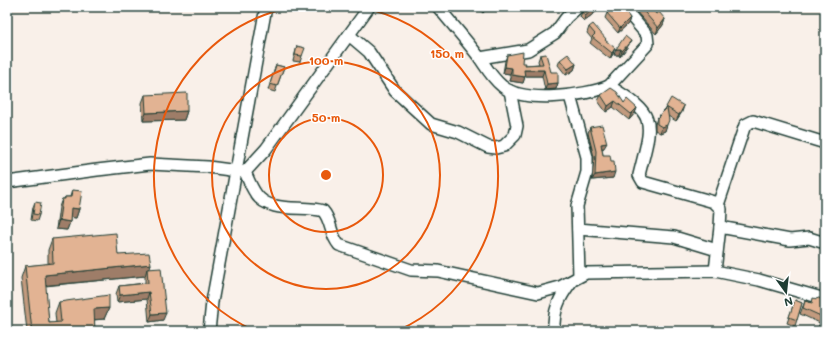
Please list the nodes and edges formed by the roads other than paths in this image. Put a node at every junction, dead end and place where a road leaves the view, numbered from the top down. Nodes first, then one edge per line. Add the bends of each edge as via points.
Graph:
1 (266, 7) edge
2 (369, 7) edge
3 (438, 7) edge
4 (578, 7) edge
5 (623, 7) edge
6 (349, 35) junction
7 (480, 58) junction
8 (609, 86) junction
9 (510, 92) junction
10 (570, 96) junction
11 (825, 143) edge
12 (240, 172) junction
13 (7, 182) edge
14 (718, 205) junction
15 (720, 227) junction
16 (578, 229) junction
17 (825, 243) edge
18 (717, 250) junction
19 (714, 271) junction
20 (576, 278) junction
21 (825, 299) edge
22 (209, 331) edge
23 (554, 331) edge

1 - 12 street
2 - 6 street
3 - 7 street
4 - 7 street via 555,33 528,50
5 - 8 street via 648,35 648,44
6 - 9 street via 368,52 395,91 431,124 458,132 488,147 504,146 515,135 517,126
6 - 12 street via 266,149
7 - 9 street via 497,81
8 - 10 street via 598,91
8 - 14 street via 634,103 645,115 649,133 640,179
9 - 10 street via 530,96
10 - 16 street via 587,157 587,172 577,206
11 - 14 street via 753,121 748,122
12 - 13 street via 208,167 150,164
12 - 20 street via 261,200 278,206 323,211 327,214 333,238 339,245 402,268 438,271 538,293 548,292
12 - 22 street via 212,302
14 - 15 street
15 - 17 street via 790,240 809,238
15 - 18 street
16 - 18 street via 674,237
16 - 20 street
18 - 19 street
19 - 20 street via 602,273
19 - 21 street via 759,280
20 - 23 street via 556,307

